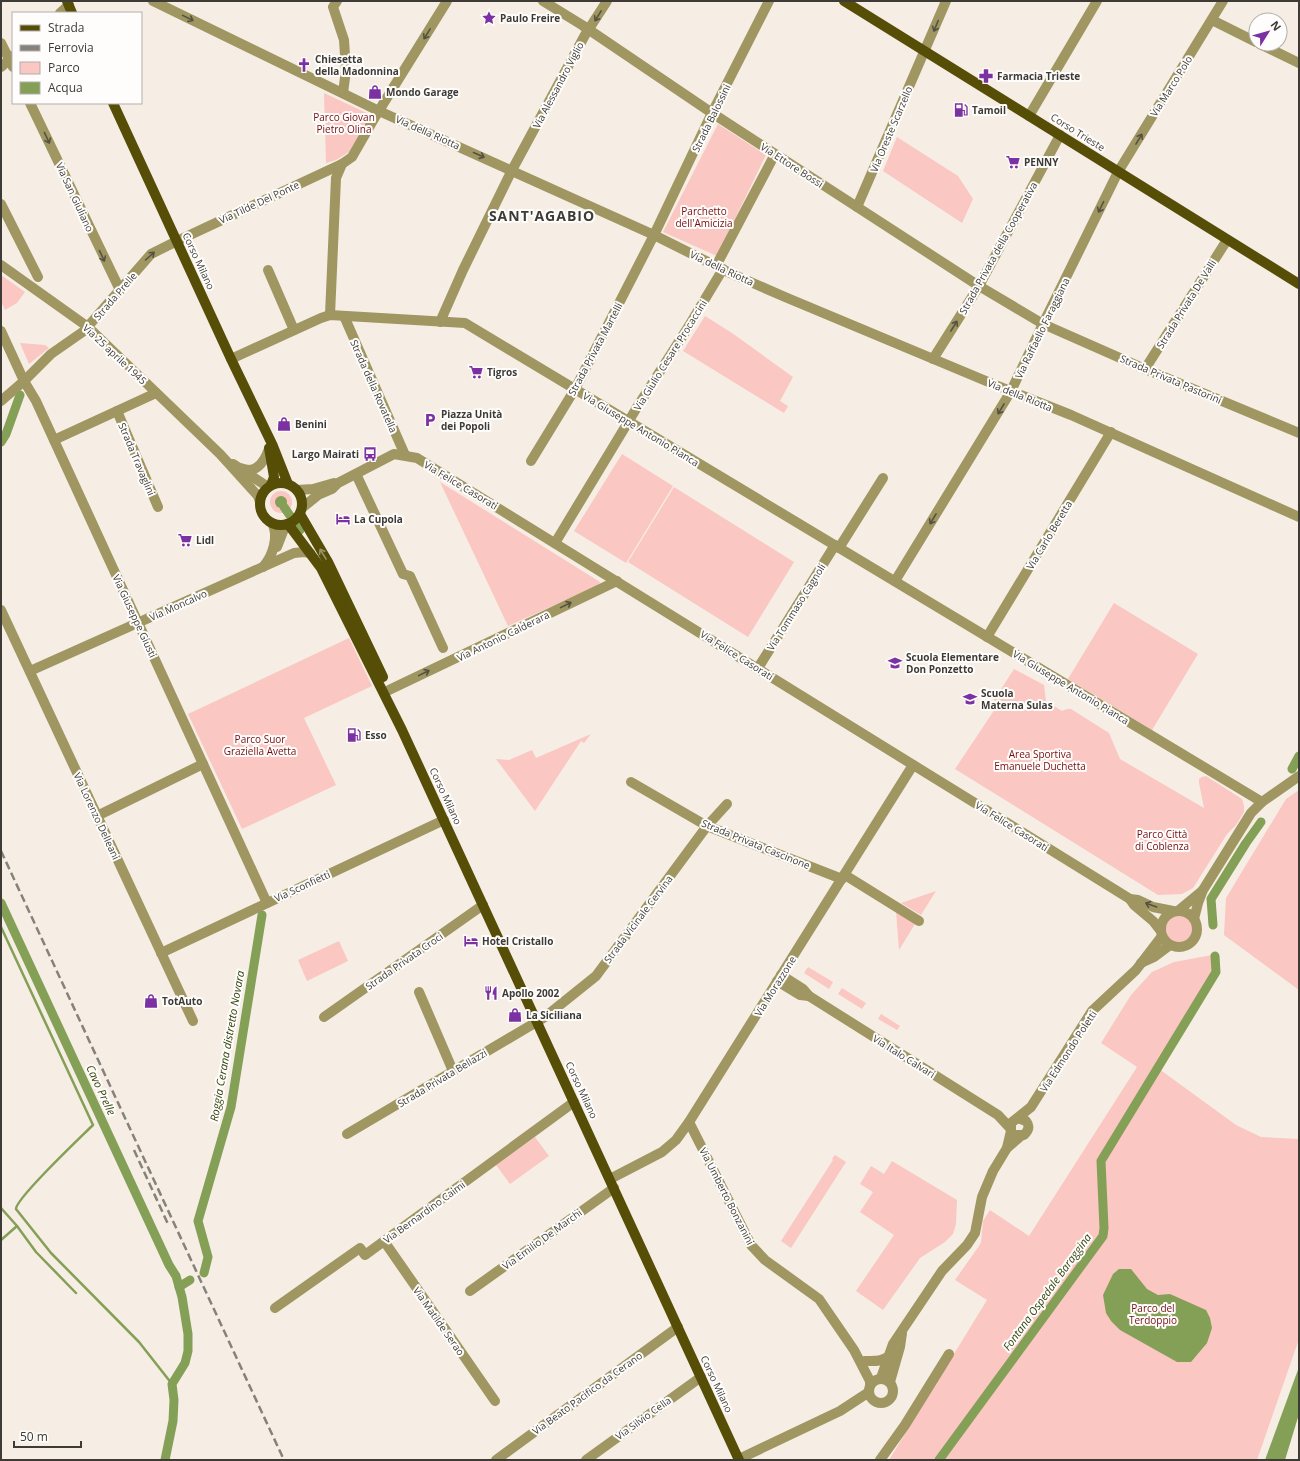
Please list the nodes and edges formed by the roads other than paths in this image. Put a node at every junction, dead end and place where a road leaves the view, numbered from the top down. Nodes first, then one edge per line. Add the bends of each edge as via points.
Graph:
1 (153, 1) edge
2 (336, 1) edge
3 (447, 1) edge
4 (543, 1) edge
5 (607, 1) edge
6 (769, 1) edge
7 (844, 1) edge
8 (946, 1) edge
9 (1097, 1) edge
10 (1223, 1) edge
11 (1212, 20) junction
12 (589, 30) junction
13 (1248, 38) edge
14 (1, 43) edge
15 (924, 51) junction
16 (1276, 52) edge
17 (12, 61) edge
18 (1299, 63) edge
19 (1, 67) edge
20 (344, 93) junction
21 (30, 104) edge
22 (113, 104) edge
23 (379, 111) junction
24 (712, 113) junction
25 (1030, 116) junction
26 (1060, 135) junction
27 (775, 154) junction
28 (342, 164) junction
29 (512, 170) junction
30 (1118, 172) junction
31 (1, 204) edge
32 (857, 207) junction
33 (654, 235) junction
34 (1228, 240) junction
35 (177, 241) junction
36 (1, 264) edge
37 (719, 268) junction
38 (268, 270) dead end
39 (38, 277) dead end
40 (1299, 284) edge
41 (978, 286) junction
42 (120, 290) junction
43 (329, 316) junction
44 (344, 316) junction
45 (440, 322) junction
46 (1043, 324) junction
47 (88, 327) junction
48 (294, 330) junction
49 (1, 331) edge
50 (231, 359) junction
51 (933, 359) junction
52 (1145, 369) junction
53 (24, 381) junction
54 (574, 389) junction
55 (1011, 391) junction
56 (156, 393) junction
57 (1, 400) edge
58 (117, 411) junction
59 (628, 421) junction
60 (265, 429) junction
61 (1111, 432) junction
62 (1299, 433) edge
63 (54, 440) junction
64 (269, 449) junction
65 (220, 454) junction
66 (404, 455) junction
67 (531, 461) dead end
68 (240, 468) junction
69 (356, 474) junction
70 (883, 478) dead end
71 (338, 483) junction
72 (288, 484) junction
73 (270, 486) junction
74 (297, 490) junction
75 (260, 502) junction
76 (158, 507) dead end
77 (301, 511) junction
78 (1299, 517) edge
79 (272, 523) junction
80 (287, 524) junction
81 (278, 539) junction
82 (555, 543) junction
83 (837, 546) junction
84 (310, 553) junction
85 (264, 567) junction
86 (321, 568) junction
87 (617, 581) junction
88 (895, 582) junction
89 (1, 610) edge
90 (138, 623) junction
91 (987, 637) junction
92 (443, 648) dead end
93 (758, 668) junction
94 (30, 671) junction
95 (389, 690) junction
96 (402, 730) junction
97 (203, 764) junction
98 (913, 765) junction
99 (1299, 776) edge
100 (630, 782) dead end
101 (1262, 802) junction
102 (727, 804) dead end
103 (97, 816) junction
104 (444, 820) junction
105 (707, 826) junction
106 (843, 877) junction
107 (1203, 890) junction
108 (1130, 899) junction
109 (267, 903) junction
110 (483, 905) junction
111 (1176, 911) junction
112 (1194, 919) junction
113 (919, 921) dead end
114 (1161, 933) junction
115 (1170, 945) junction
116 (161, 953) junction
117 (1141, 963) junction
118 (779, 978) junction
119 (419, 992) dead end
120 (324, 1017) dead end
121 (193, 1021) dead end
122 (537, 1022) junction
123 (453, 1071) junction
124 (574, 1102) junction
125 (1031, 1107) junction
126 (998, 1115) junction
127 (1016, 1118) junction
128 (689, 1122) junction
129 (1028, 1123) junction
130 (1011, 1130) junction
131 (348, 1134) dead end
132 (1021, 1136) junction
133 (1007, 1148) junction
134 (612, 1184) junction
135 (384, 1241) junction
136 (470, 1291) dead end
137 (275, 1308) dead end
138 (678, 1326) junction
139 (903, 1329) junction
140 (854, 1350) junction
141 (949, 1354) dead end
142 (889, 1356) junction
143 (865, 1361) junction
144 (701, 1376) junction
145 (883, 1380) junction
146 (871, 1393) junction
147 (495, 1401) dead end
148 (496, 1460) edge
149 (586, 1460) edge
150 (739, 1460) edge
151 (880, 1460) edge

1 -> 20 street, Via della Riotta
2 - 20 street via 333,7 344,40
3 -> 23 street
4 - 12 street, Via Ettore Bossi
5 -> 12 street, Via Alessandro Viglio
6 - 24 street, Strada Balossini
7 - 15 main road, Corso Trieste
8 -> 15 street, Via Oreste Scarzello
9 - 25 street
10 - 11 street, Via Marco Polo
11 - 13 street
30 -> 11 street, Via Marco Polo
12 - 24 street, Via Ettore Bossi
12 - 29 street, Via Alessandro Viglio
14 - 17 street
15 - 25 main road, Corso Trieste
15 - 32 street, Via Oreste Scarzello
16 - 18 street
17 - 19 street
20 - 23 street, Via della Riotta
21 -> 42 street, Via San Giuliano
22 - 35 main road, Corso Milano
23 - 28 street via 352,157
23 -> 29 street, Via della Riotta
24 - 27 street, Via Ettore Bossi
24 - 33 street, Strada Balossini
25 - 26 main road, Corso Trieste
26 - 30 main road, Corso Trieste
26 - 41 street, Strada Privata della Cooperativa
27 - 32 street, Via Ettore Bossi
27 - 37 street, Via Giulio Cesare Procaccini
28 - 35 street, Via Tilde Del Ponte
28 - 43 street via 336,178
29 - 33 street, Via della Riotta
29 - 45 street, Via Alessandro Viglio
30 - 34 main road, Corso Trieste
30 -> 46 street, Via Raffaello Faraggiana
31 - 39 street
32 - 41 street, Via Ettore Bossi
33 - 37 street, Via della Riotta
33 - 54 street, Strada Privata Martelli
34 - 40 main road, Corso Trieste
34 - 52 street, Strada Privata De Valli
42 -> 35 street, Strada Prelle via 151,254
35 - 50 main road, Corso Milano
36 - 47 street, Via 25 aprile 1945
37 - 51 street, Via della Riotta
37 - 59 street, Via Giulio Cesare Procaccini via 687,329
38 - 48 street
41 - 46 street, Via Ettore Bossi
51 -> 41 street, Strada Privata della Cooperativa
42 - 47 street, Strada Prelle
43 - 44 street
43 - 48 street
44 - 45 street
44 - 66 street, Strada della Rovatella
45 - 54 street, Via Giuseppe Antonio Pianca via 465,323
46 - 52 street, Strada Privata Pastorini
46 - 55 street, Via Raffaello Faraggiana
47 - 53 street, Strada Prelle via 51,354
47 - 56 street, Via 25 aprile 1945
48 - 50 street
49 - 53 street, Via Giuseppe Giusti
50 - 60 main road, Corso Milano
51 - 55 street, Via della Riotta
52 - 62 street, Strada Privata Pastorini
53 - 57 street, Strada Prelle
53 - 63 street, Via Giuseppe Giusti
54 - 59 street, Via Giuseppe Antonio Pianca
54 - 67 street, Strada Privata Martelli
55 - 61 street, Via della Riotta
55 -> 88 street, Via Raffaello Faraggiana
56 - 58 street
56 - 65 street, Via 25 aprile 1945
58 - 63 street
58 - 76 street, Strada Travaglini
59 - 82 street, Via Giulio Cesare Procaccini
59 - 83 street, Via Giuseppe Antonio Pianca
60 - 64 main road, Corso Milano
60 - 72 main road, Corso Milano
61 - 78 street, Via della Riotta
61 - 91 street, Via Carlo Beretta
63 - 90 street, Via Giuseppe Giusti
64 - 68 street via 259,465 250,470
64 - 73 main road, Corso Milano via 274,477
65 - 68 street, Via 25 aprile 1945
65 - 75 street, Via 25 aprile 1945
66 - 69 street, Via Felice Casorati via 394,454
66 - 82 street, Via Felice Casorati via 417,458 437,469
68 - 73 street, Via 25 aprile 1945
69 - 71 street, Via Felice Casorati
69 - 92 street via 403,574 410,576
70 - 83 street
71 - 74 street, Via Felice Casorati
71 - 77 street, Via Felice Casorati via 332,489 318,495
72 - 73 main road
72 - 74 main road
73 - 75 main road via 263,493
74 - 77 main road via 302,499
75 - 79 main road via 264,515
77 - 80 main road
95 -> 77 main road, Corso Milano
79 - 80 main road
79 - 81 street
80 - 81 street
80 - 84 main road, Corso Milano
81 - 85 street
82 - 87 street, Via Felice Casorati
83 - 88 street, Via Giuseppe Antonio Pianca
83 - 93 street, Via Tommaso Cagnoli
84 - 85 street, Via Moncalvo via 294,553
84 - 86 main road, Corso Milano
85 - 90 street, Via Moncalvo
86 - 95 main road via 326,570 386,691
86 - 96 main road, Corso Milano
87 - 93 street, Via Felice Casorati
95 -> 87 street, Via Antonio Calderara
88 - 91 street, Via Giuseppe Antonio Pianca
89 - 94 street, Via Lorenzo Delleani
90 - 94 street, Via Moncalvo
90 - 97 street, Via Giuseppe Giusti
91 - 101 street, Via Giuseppe Antonio Pianca
93 - 98 street, Via Felice Casorati
94 - 103 street, Via Lorenzo Delleani
95 - 96 main road, Corso Milano
96 - 104 main road, Corso Milano
97 - 103 street
97 - 109 street, Via Giuseppe Giusti
98 - 106 street, Via Morazzone
98 - 108 street, Via Felice Casorati
99 - 101 street
100 - 105 street, Strada Privata Cascinone
101 - 107 street via 1251,813
102 - 105 street, Strada Vicinale Cervina
103 - 116 street, Via Lorenzo Delleani
104 - 109 street, Via Sconfietti
104 - 110 main road, Corso Milano
105 - 106 street, Strada Privata Cascinone
105 - 122 street, Strada Vicinale Cervina via 596,976
106 - 113 street, Strada Privata Cascinone
106 - 118 street, Via Morazzone
107 - 111 street
107 - 112 street
111 -> 108 street
108 - 114 street via 1153,920
109 - 116 street, Via Sconfietti
110 - 120 street, Strada Privata Croci
110 - 122 main road, Corso Milano
111 - 112 street via 1190,914
111 - 114 street via 1163,919
112 - 115 street via 1197,930 1192,942 1182,947
114 - 115 street via 1165,942
114 - 117 street, Via Edmondo Poletti
115 - 117 street, Via Edmondo Poletti
116 - 121 street, Via Lorenzo Delleani
117 - 125 street, Via Edmondo Poletti via 1092,1011
118 - 126 street, Via Italo Calvari via 803,989 809,996
118 - 128 street, Via Morazzone
119 - 123 street
122 - 123 street, Strada Privata Bellazzi
122 - 124 main road, Corso Milano
123 - 131 street, Strada Privata Bellazzi
124 - 134 main road, Corso Milano
124 - 135 street, Via Bernardino Caimi
125 - 127 street, Via Edmondo Poletti
125 - 129 street, Via Edmondo Poletti
126 - 127 street, Via Italo Calvari
126 - 130 street, Via Italo Calvari
127 - 129 street via 1024,1119
127 - 130 street, Via Edmondo Poletti via 1011,1123
128 - 134 street, Via Morazzone via 676,1140 662,1152
128 - 140 street, Via Umberto Bonzanini via 751,1245 765,1260 819,1299
129 - 132 street, Via Edmondo Poletti via 1028,1130
130 - 132 street via 1015,1135
130 - 133 street, Via Edmondo Poletti
132 - 133 street, Via Edmondo Poletti
133 - 139 street, Via Edmondo Poletti via 993,1171 982,1197 975,1233 942,1271
134 - 136 street, Via Emilio De Marchi
134 - 138 main road, Corso Milano
135 - 137 street, Via Bernardino Caimi via 365,1255 360,1248
135 - 147 street, Via Matilde Serao
138 - 144 main road, Corso Milano
138 - 148 street, Via Beato Pacifico da Cerano
139 - 142 street, Via Edmondo Poletti
139 - 145 street, Via Edmondo Poletti via 900,1347
140 - 143 street, Via Umberto Bonzanini
140 - 146 street, Via Umberto Bonzanini via 870,1381
141 - 151 street
142 - 143 street via 878,1361
142 - 145 street, Via Edmondo Poletti
143 - 145 street, Via Umberto Bonzanini
144 - 149 street, Via Silvio Cella
144 - 150 main road, Corso Milano
145 - 146 street, Via Edmondo Poletti via 875,1380
145 - 146 street, Via Edmondo Poletti via 894,1388 889,1401 881,1403
146 - 150 street, Via Edmondo Poletti via 840,1411

